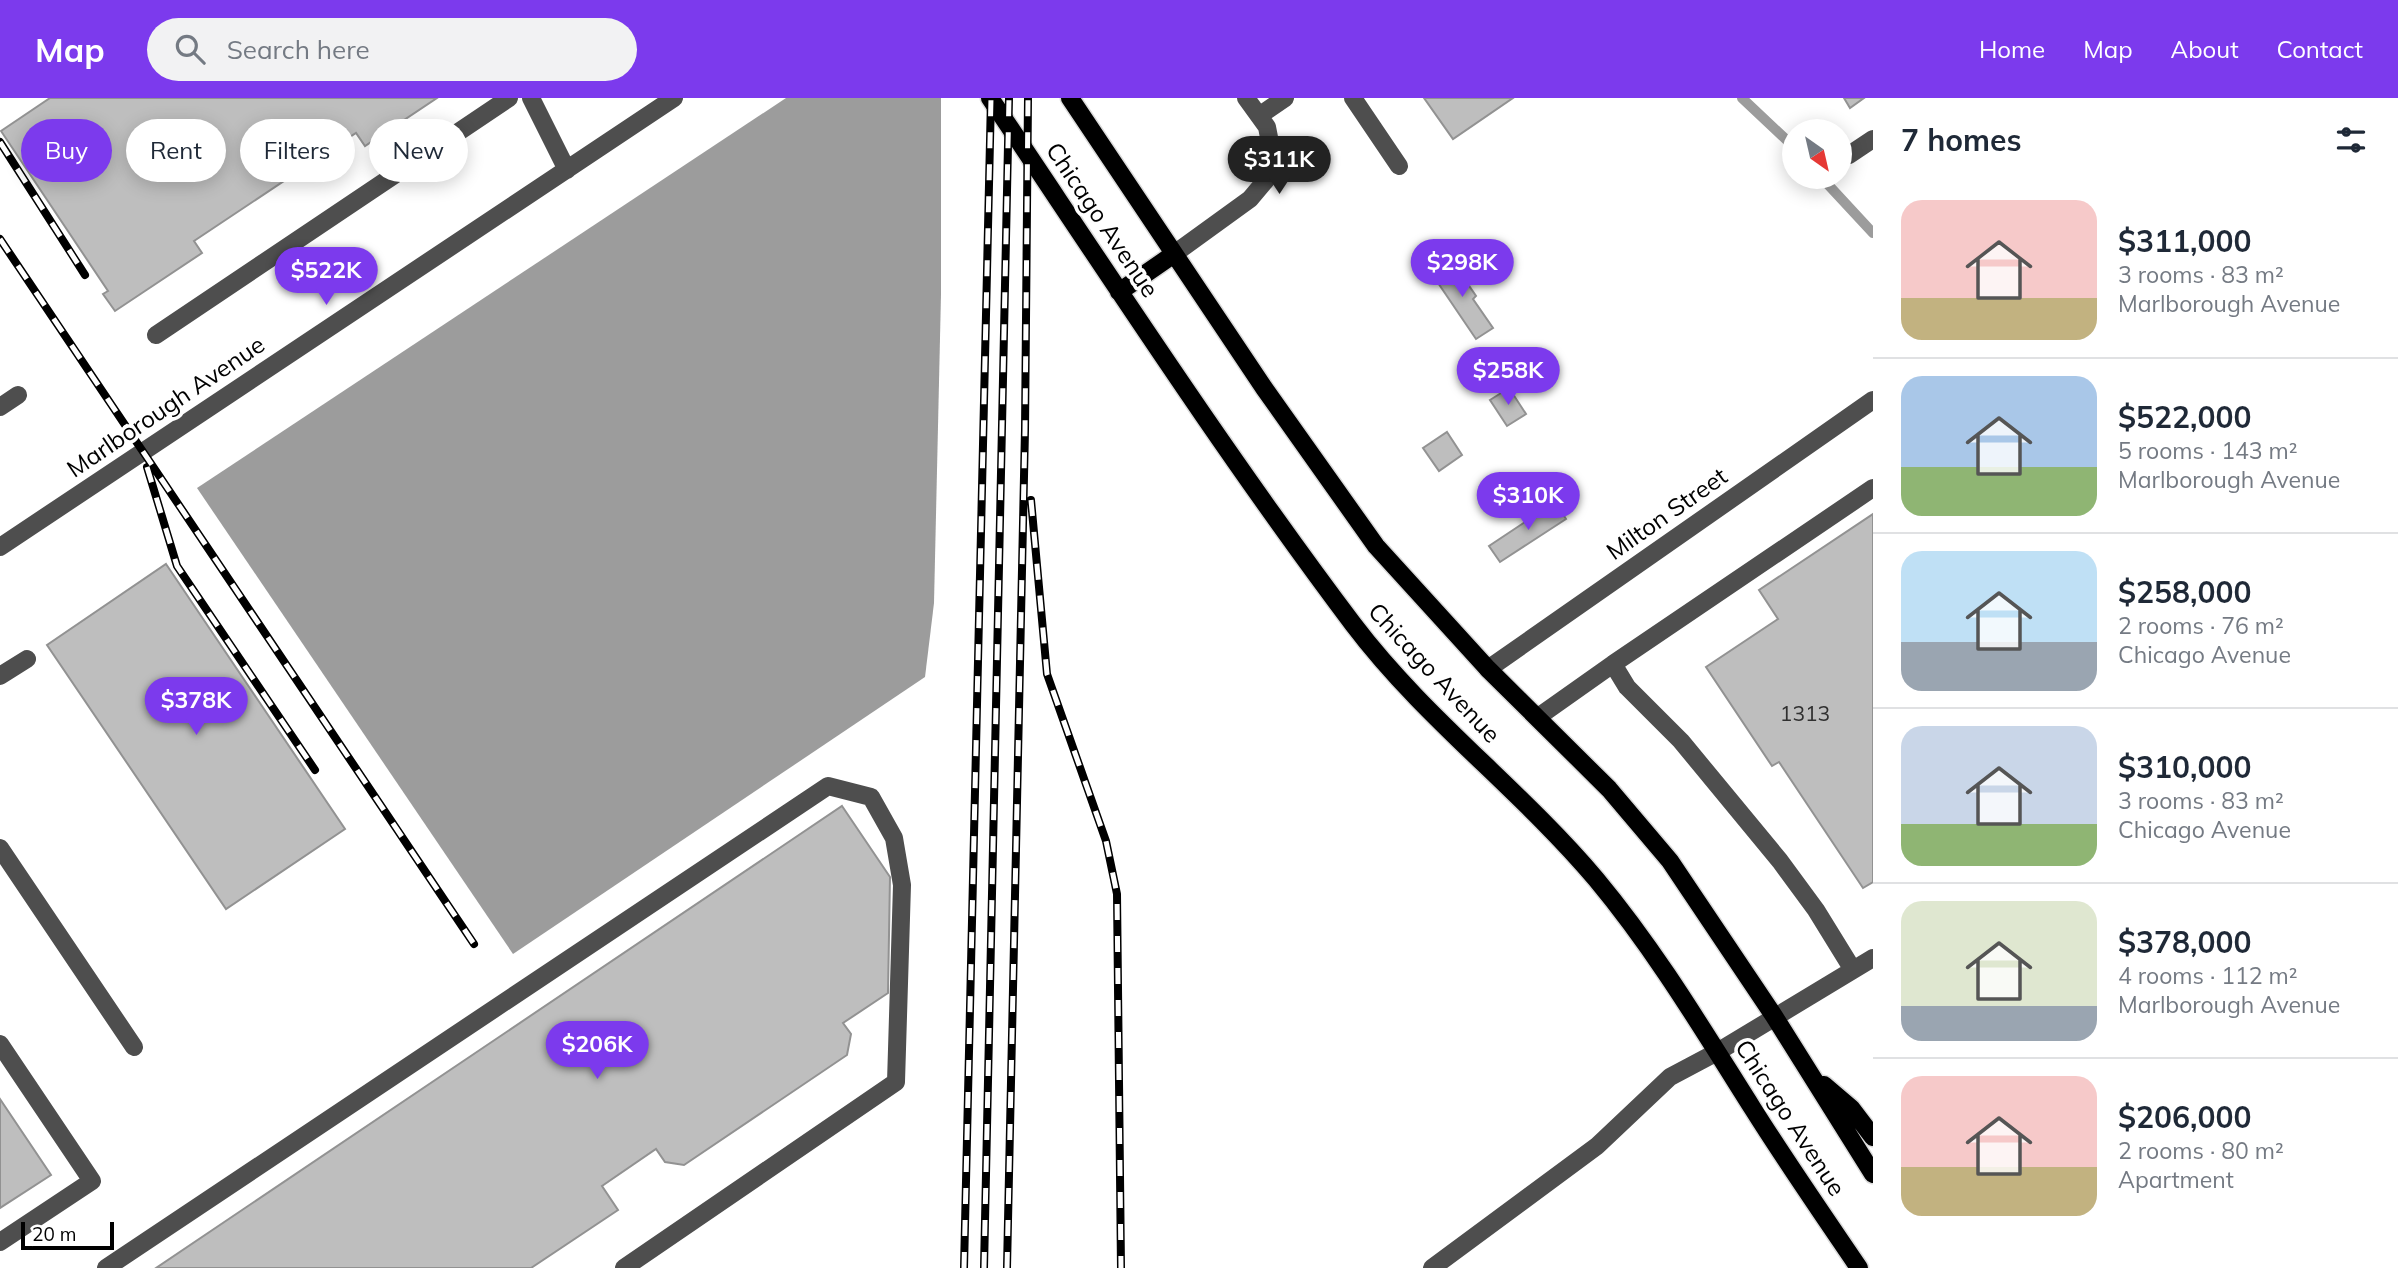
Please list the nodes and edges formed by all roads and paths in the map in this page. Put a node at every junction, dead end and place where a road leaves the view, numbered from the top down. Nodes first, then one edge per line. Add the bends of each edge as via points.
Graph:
1 (509, 98) edge
2 (531, 98) edge
3 (674, 98) edge
4 (990, 98) edge
5 (1070, 98) edge
6 (1246, 98) edge
7 (1285, 98) edge
8 (1353, 98) edge
9 (1259, 116) junction
10 (1873, 139) edge
11 (1852, 153) edge
12 (1399, 166) dead end
13 (567, 170) junction
14 (1174, 254) junction
15 (1119, 292) junction
16 (156, 335) dead end
17 (18, 395) dead end
18 (1873, 400) edge
19 (0, 407) edge
20 (1873, 488) edge
21 (0, 547) edge
22 (27, 659) dead end
23 (1613, 664) junction
24 (1488, 669) junction
25 (0, 676) edge
26 (1538, 717) junction
27 (0, 848) edge
28 (1873, 958) edge
29 (1853, 970) junction
30 (1774, 1017) junction
31 (0, 1044) edge
32 (134, 1046) dead end
33 (1719, 1051) junction
34 (1811, 1074) junction
35 (1873, 1137) edge
36 (1873, 1174) edge
37 (0, 1242) edge
38 (106, 1268) edge
39 (624, 1268) edge
40 (1432, 1268) edge
41 (1858, 1268) edge

1 - 16 street
2 - 13 street
3 - 13 street, Marlborough Avenue
4 - 15 main road, Chicago Avenue
5 - 14 main road, Chicago Avenue
6 - 9 street
7 - 9 street
8 - 12 street
9 - 14 street via 1267,127 1272,153 1266,180 1250,199
10 - 11 street
13 - 21 street, Marlborough Avenue
14 - 15 main road
14 - 24 main road, Chicago Avenue via 1376,546
15 - 33 main road, Chicago Avenue via 1355,627 1412,692 1595,878 1658,958
17 - 19 street
18 - 24 street, Milton Street
20 - 23 street
22 - 25 street
23 - 26 street
23 - 29 street via 1627,687 1681,741 1780,861
24 - 26 main road, Chicago Avenue
26 - 30 main road, Chicago Avenue via 1609,789 1670,861
27 - 32 street
28 - 29 street
29 - 30 street
30 - 33 street
30 - 34 main road, Chicago Avenue
31 - 37 street via 92,1181
33 - 40 street via 1670,1077 1597,1146
33 - 41 main road, Chicago Avenue
34 - 35 main road via 1851,1108
34 - 36 main road, Chicago Avenue
38 - 39 street via 828,786 871,797 894,838 902,885 896,1082

